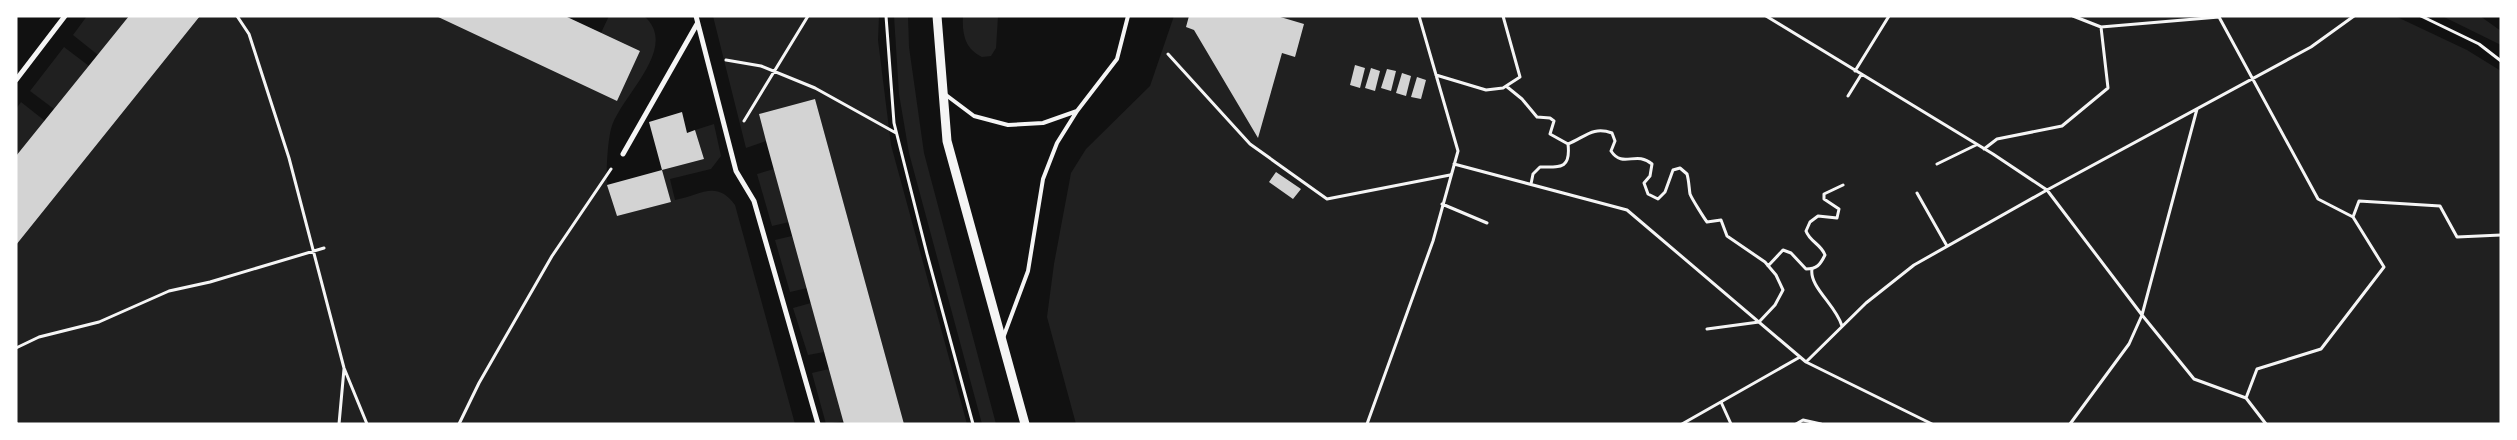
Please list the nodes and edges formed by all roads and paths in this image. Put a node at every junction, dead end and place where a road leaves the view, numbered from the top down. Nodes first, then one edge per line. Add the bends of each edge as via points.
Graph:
1 (65, 16) edge
2 (237, 16) edge
3 (696, 16) edge
4 (808, 16) edge
5 (886, 16) edge
6 (937, 16) edge
7 (1128, 16) edge
8 (1419, 16) edge
9 (1503, 16) edge
10 (1766, 16) edge
11 (1889, 16) edge
12 (2073, 16) edge
13 (2354, 16) edge
14 (2422, 16) edge
15 (697, 24) junction
16 (2101, 26) junction
17 (1168, 54) dead end
18 (706, 56) junction
19 (2501, 61) edge
20 (775, 72) junction
21 (1855, 72) junction
22 (1436, 75) junction
23 (1861, 75) junction
24 (2252, 79) junction
25 (16, 80) edge
26 (1506, 86) junction
27 (942, 92) junction
28 (1848, 96) dead end
29 (2197, 109) junction
30 (1077, 111) junction
31 (897, 133) junction
32 (1568, 144) junction
33 (1976, 144) junction
34 (730, 145) junction
35 (1984, 149) junction
36 (624, 154) joint
37 (1454, 164) junction
38 (1937, 164) dead end
39 (1450, 175) junction
40 (1531, 184) junction
41 (1842, 185) dead end
42 (2047, 190) junction
43 (1917, 193) dead end
44 (1442, 204) junction
45 (2353, 217) junction
46 (1487, 223) dead end
47 (2501, 235) edge
48 (1947, 246) junction
49 (324, 248) dead end
50 (314, 251) junction
51 (1768, 266) junction
52 (1812, 269) junction
53 (2142, 315) junction
54 (1759, 322) junction
55 (1842, 327) junction
56 (1707, 329) dead end
57 (1002, 341) junction
58 (16, 348) edge
59 (1800, 357) junction
60 (1806, 362) junction
61 (344, 368) junction
62 (2246, 398) junction
63 (1720, 402) junction
64 (1922, 419) junction
65 (339, 424) edge
66 (367, 424) edge
67 (459, 424) edge
68 (818, 424) edge
69 (973, 424) edge
70 (1024, 424) edge
71 (1367, 424) edge
72 (1682, 424) edge
73 (1731, 424) edge
74 (1796, 424) edge
75 (1821, 424) edge
76 (1920, 424) edge
77 (1932, 424) edge
78 (2070, 424) edge
79 (2266, 424) edge

1 - 25 street
2 - 50 path via 249,34 289,158
3 - 15 street
4 - 20 path
5 - 31 path
6 - 27 street
7 - 30 lane via 1117,59
8 - 22 path
9 - 26 path via 1520,77
10 - 21 path
11 - 21 path
12 - 16 path
13 - 24 path via 2311,47
14 - 19 path via 2479,44
15 - 18 street
15 - 36 street
16 - 24 path via 2219,17
16 - 35 path via 2108,88 2062,126 1997,139
17 - 39 path via 1250,144 1327,199
18 - 20 path
18 - 34 street
20 - 31 path via 815,88
20 - 34 path
21 - 23 path
22 - 26 path via 1486,90
22 - 37 path via 1458,151
23 - 28 path
23 - 33 path
24 - 29 path
24 - 45 path via 2318,199
26 - 32 path via 1537,117 1554,121 1550,134
27 - 30 lane via 974,116 1008,125 1043,123
27 - 57 street via 947,141
29 - 42 path
29 - 53 path
30 - 57 lane via 1057,143 1043,179 1028,271
31 - 69 path
32 - 40 path via 1567,159 1561,166 1553,169 1540,167 1533,174
32 - 51 path via 1588,132 1602,130 1612,133 1615,141 1611,151 1616,159 1639,157 1652,164 1650,176 1644,183 1648,194 1658,199 1665,192 1673,170 1680,168 1687,174 1691,196 1701,216 1707,222 1721,220 1727,236
33 - 35 path
33 - 38 path
34 - 68 street via 736,171 754,201
35 - 42 path
36 - 67 path via 600,182 552,256
37 - 39 path
37 - 40 path
39 - 44 path
40 - 54 path via 1627,210
41 - 52 path via 1824,194 1824,199 1840,209 1837,218 1818,216 1806,230 1808,238 1825,255 1821,264
42 - 48 path
42 - 53 path
43 - 48 path
44 - 46 path
44 - 71 path via 1433,241
45 - 47 path via 2359,201 2440,206 2457,237
45 - 62 path via 2384,267 2322,349 2257,369
48 - 55 path via 1914,265 1866,303
49 - 50 path
50 - 58 path via 169,291 99,322 39,337
50 - 61 path
51 - 52 path via 1783,250 1791,253 1806,269
51 - 54 path via 1782,290 1775,305
52 - 55 path via 1813,281 1839,315
53 - 62 path via 2194,379
53 - 78 path via 2129,344
54 - 56 path
54 - 59 path
55 - 60 path
57 - 70 street
59 - 60 path
59 - 63 path
60 - 64 path
61 - 65 path
61 - 66 path
62 - 79 path
63 - 72 path
63 - 73 path
64 - 76 path
64 - 77 path
74 - 75 path via 1803,420

